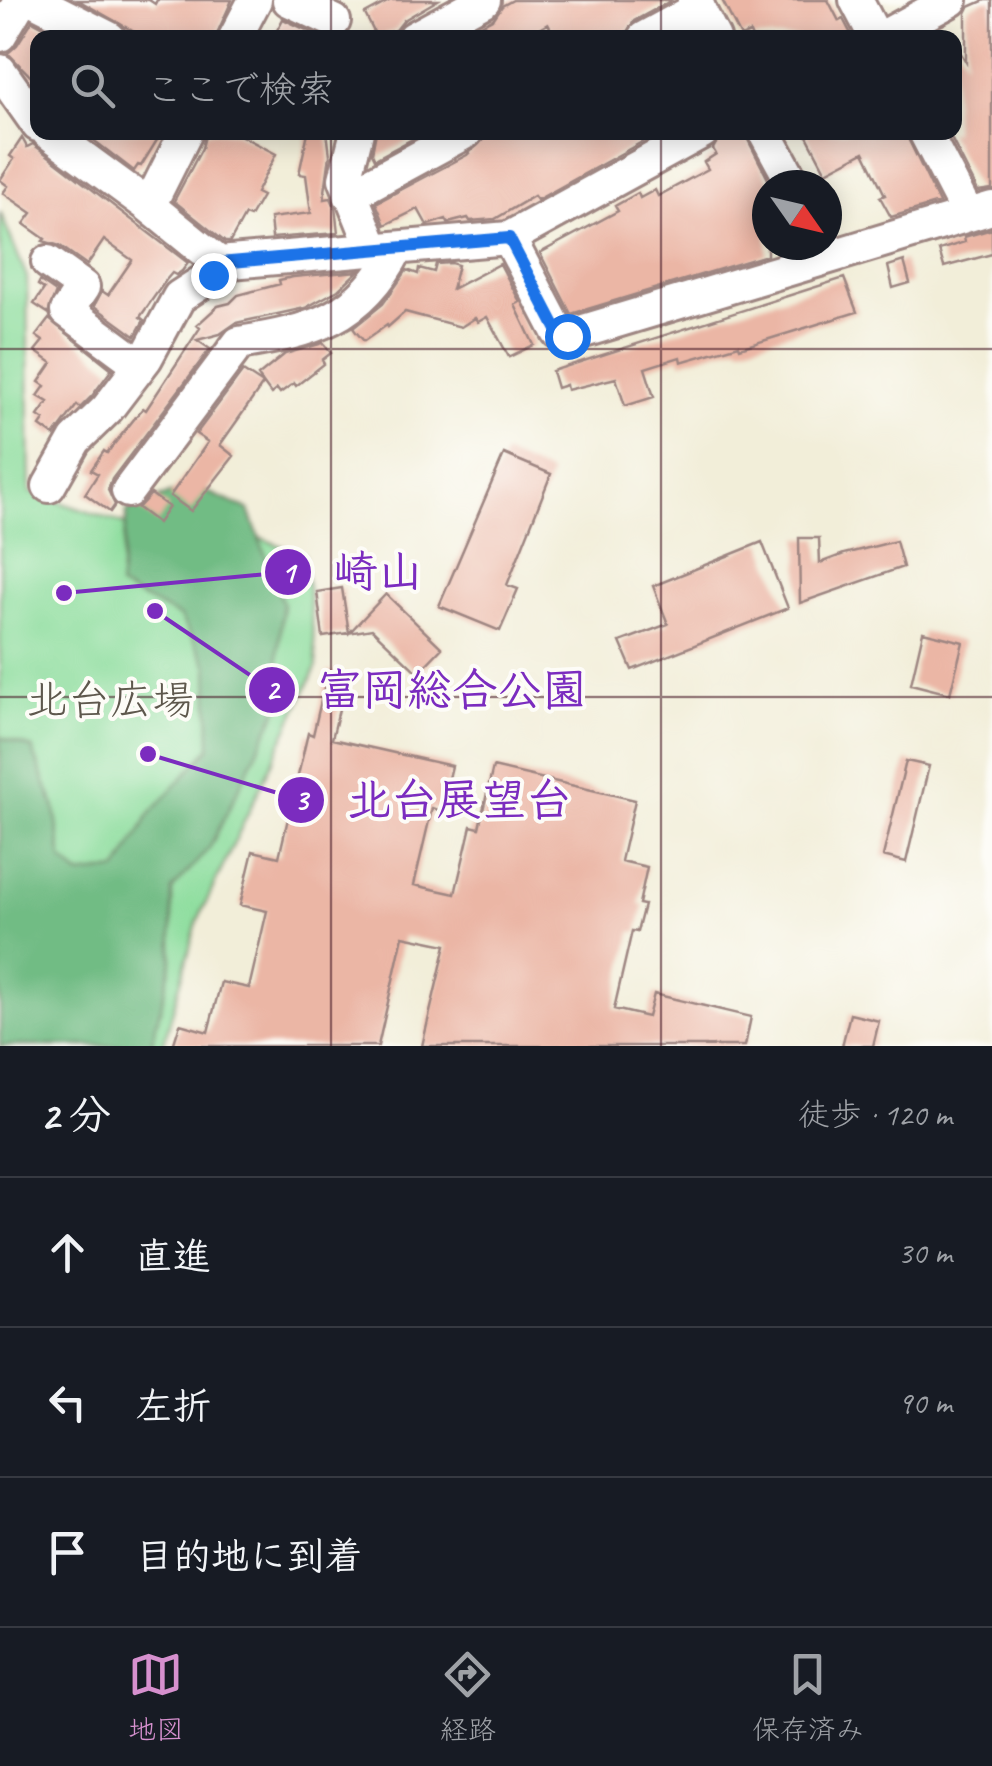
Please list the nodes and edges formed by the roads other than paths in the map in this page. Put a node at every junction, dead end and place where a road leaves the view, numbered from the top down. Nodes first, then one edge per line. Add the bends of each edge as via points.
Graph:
1 (20, 0) edge
2 (34, 0) edge
3 (256, 0) edge
4 (288, 0) edge
5 (484, 0) edge
6 (856, 0) edge
7 (952, 0) edge
8 (696, 4) edge
9 (334, 21) dead end
10 (93, 30) edge
11 (240, 30) edge
12 (429, 30) edge
13 (656, 30) edge
14 (710, 30) edge
15 (873, 30) edge
16 (894, 30) edge
17 (0, 35) edge
18 (0, 72) edge
19 (30, 114) edge
20 (59, 140) edge
21 (182, 140) edge
22 (355, 140) edge
23 (451, 140) edge
24 (687, 140) edge
25 (769, 140) edge
26 (930, 140) edge
27 (786, 170) edge
28 (350, 195) junction
29 (149, 206) junction
30 (980, 212) edge
31 (509, 238) junction
32 (842, 247) edge
33 (386, 250) junction
34 (799, 260) edge
35 (48, 262) dead end
36 (219, 263) junction
37 (140, 365) junction
38 (48, 486) dead end
39 (128, 491) dead end

1 - 17 street
2 - 10 street
3 - 11 street
4 - 9 street
5 - 12 street
6 - 15 street
7 - 16 street
8 - 13 street
8 - 14 street
18 - 19 street
20 - 29 street
21 - 29 street
22 - 28 street via 345,179
23 - 28 street
24 - 31 street
25 - 27 street
26 - 30 street
28 - 33 street
29 - 36 street
30 - 32 street
31 - 33 street
31 - 34 street via 558,332 567,336
33 - 36 street
33 - 39 street via 381,280 326,323 239,343 170,456
35 - 37 street via 83,287 67,312
36 - 37 street via 213,275 179,298
37 - 38 street via 75,440

